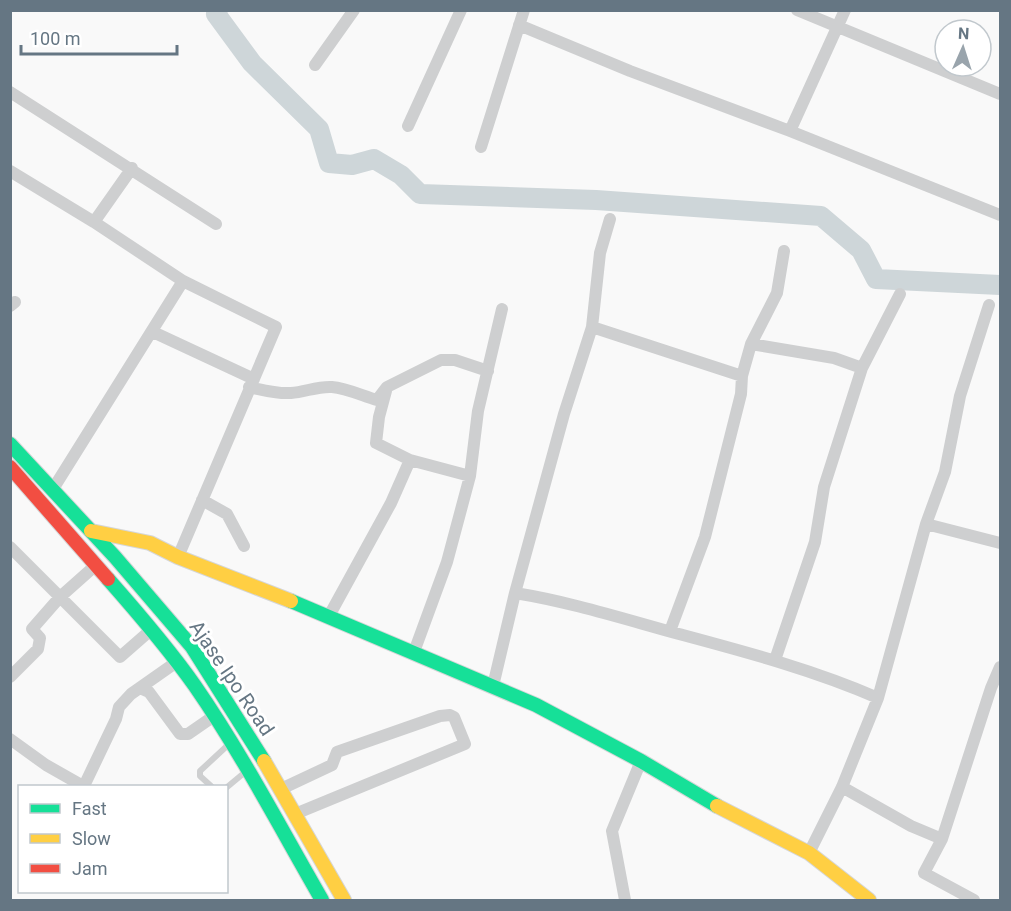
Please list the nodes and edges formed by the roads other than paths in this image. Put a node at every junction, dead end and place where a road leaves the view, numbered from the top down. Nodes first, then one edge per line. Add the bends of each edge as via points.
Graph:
1 (354, 10) edge
2 (461, 10) edge
3 (524, 10) edge
4 (797, 10) edge
5 (845, 10) edge
6 (519, 25) junction
7 (837, 28) junction
8 (315, 65) dead end
9 (10, 92) edge
10 (1000, 94) edge
11 (408, 126) dead end
12 (790, 131) junction
13 (481, 147) dead end
14 (132, 168) junction
15 (10, 171) edge
16 (1000, 215) edge
17 (610, 219) dead end
18 (94, 222) junction
19 (216, 224) dead end
20 (784, 251) dead end
21 (183, 280) junction
22 (900, 294) dead end
23 (989, 305) dead end
24 (502, 309) dead end
25 (592, 327) junction
26 (153, 332) junction
27 (751, 345) junction
28 (862, 368) junction
29 (488, 371) junction
30 (742, 376) junction
31 (252, 383) junction
32 (387, 387) junction
33 (10, 444) edge
34 (410, 460) junction
35 (12, 472) edge
36 (470, 476) junction
37 (53, 489) junction
38 (202, 500) junction
39 (926, 524) junction
40 (91, 531) junction
41 (1000, 543) edge
42 (244, 546) dead end
43 (10, 547) edge
44 (178, 557) junction
45 (96, 565) junction
46 (515, 593) junction
47 (60, 597) junction
48 (153, 602) junction
49 (138, 613) junction
50 (329, 616) junction
51 (152, 629) junction
52 (670, 631) junction
53 (414, 652) junction
54 (775, 660) junction
55 (178, 661) junction
56 (1000, 667) edge
57 (10, 677) edge
58 (493, 686) junction
59 (140, 688) junction
60 (996, 690) edge
61 (878, 698) junction
62 (214, 716) junction
63 (10, 740) edge
64 (231, 743) junction
65 (641, 761) junction
66 (247, 770) junction
67 (82, 785) edge
68 (84, 785) edge
69 (209, 785) edge
70 (228, 786) edge
71 (842, 787) junction
72 (281, 789) junction
73 (295, 814) junction
74 (942, 839) junction
75 (809, 853) junction
76 (322, 900) edge
77 (344, 900) edge
78 (625, 900) edge
79 (869, 900) edge
80 (974, 900) edge

1 - 8 street
2 - 11 street
3 - 6 street
4 - 7 street
5 - 7 street
6 - 12 street
6 - 13 street
7 - 10 street
7 - 12 street
9 - 14 street
12 - 16 street
14 - 18 street
14 - 19 street
15 - 18 street
17 - 25 street via 600,253
18 - 21 street
20 - 27 street via 777,293
21 - 26 street
21 - 31 street via 276,327
22 - 28 street
23 - 39 street via 960,396 945,472
24 - 29 street
25 - 30 street
25 - 46 street
26 - 31 street
26 - 37 street
27 - 28 street via 834,358
27 - 30 street
28 - 54 street via 824,487 815,542
29 - 32 street via 455,360 441,360
29 - 36 street via 478,411
30 - 52 street via 741,394 705,537
31 - 32 street via 279,393 330,387 377,399
31 - 38 street
32 - 34 street via 376,443
33 - 37 main road, Ajase Ipo Road
34 - 36 street
34 - 50 street
35 - 45 main road, Ajase Ipo Road
36 - 53 street via 447,562
37 - 40 main road, Ajase Ipo Road
38 - 42 street via 227,514
38 - 44 street
39 - 41 street
39 - 61 street
40 - 44 main road via 150,543
40 - 48 main road, Ajase Ipo Road
43 - 47 street
44 - 50 main road
45 - 47 street
45 - 49 main road, Ajase Ipo Road
46 - 52 street via 562,601
46 - 58 street
47 - 51 street via 120,657
47 - 57 street via 32,629 40,638 38,649
48 - 49 street
48 - 72 main road, Ajase Ipo Road via 192,647
49 - 51 main road, Ajase Ipo Road
50 - 53 main road
51 - 55 main road, Ajase Ipo Road
52 - 54 street
53 - 58 main road
54 - 61 street
55 - 59 street
55 - 62 main road, Ajase Ipo Road
56 - 60 street
58 - 65 main road
59 - 62 street via 149,692 180,734 188,734
59 - 68 street via 119,707
60 - 74 street
61 - 71 street
62 - 64 main road, Ajase Ipo Road
63 - 67 street
64 - 66 main road, Ajase Ipo Road
64 - 69 lane via 200,771
65 - 75 main road via 726,811
65 - 78 street via 612,831
66 - 70 lane
66 - 76 main road, Ajase Ipo Road
71 - 74 street
71 - 75 street
72 - 73 main road, Ajase Ipo Road
72 - 73 street via 332,765 337,752 440,716 454,717 465,744
73 - 77 main road, Ajase Ipo Road
74 - 80 street via 924,873
75 - 79 main road

